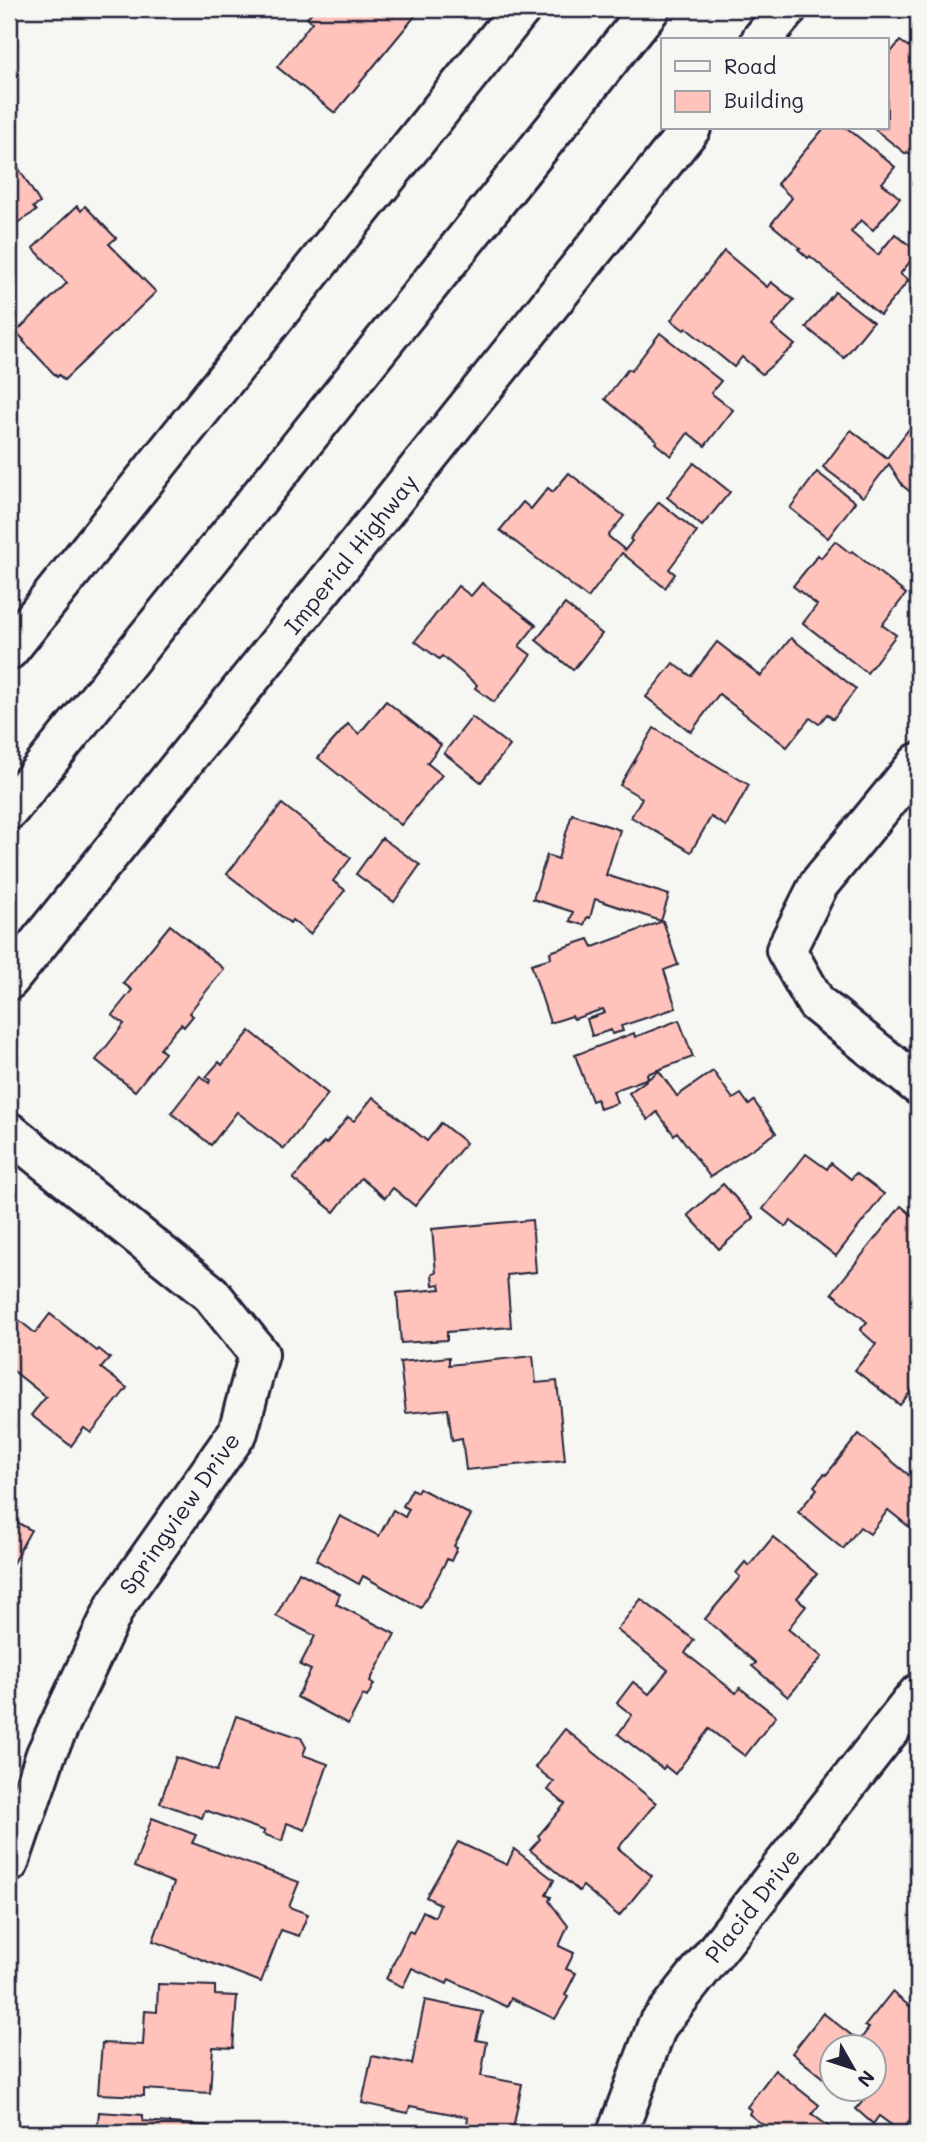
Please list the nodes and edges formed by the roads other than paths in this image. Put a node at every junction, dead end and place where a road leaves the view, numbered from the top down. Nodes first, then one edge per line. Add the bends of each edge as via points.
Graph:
1 (521, 9) edge
2 (650, 9) edge
3 (787, 9) edge
4 (763, 38) edge
5 (689, 130) edge
6 (9, 650) edge
7 (918, 762) edge
8 (9, 810) edge
9 (9, 980) edge
10 (918, 1085) edge
11 (9, 1132) edge
12 (918, 1694) edge
13 (9, 1863) edge
14 (617, 2133) edge

1 - 6 street
2 - 8 street
3 - 4 street
5 - 9 street, Imperial Highway
7 - 10 street via 819,884 786,950 816,1003
11 - 13 street, Springview Drive via 211,1294 259,1353 238,1432 116,1605 46,1754
12 - 14 street, Placid Drive via 657,2026

